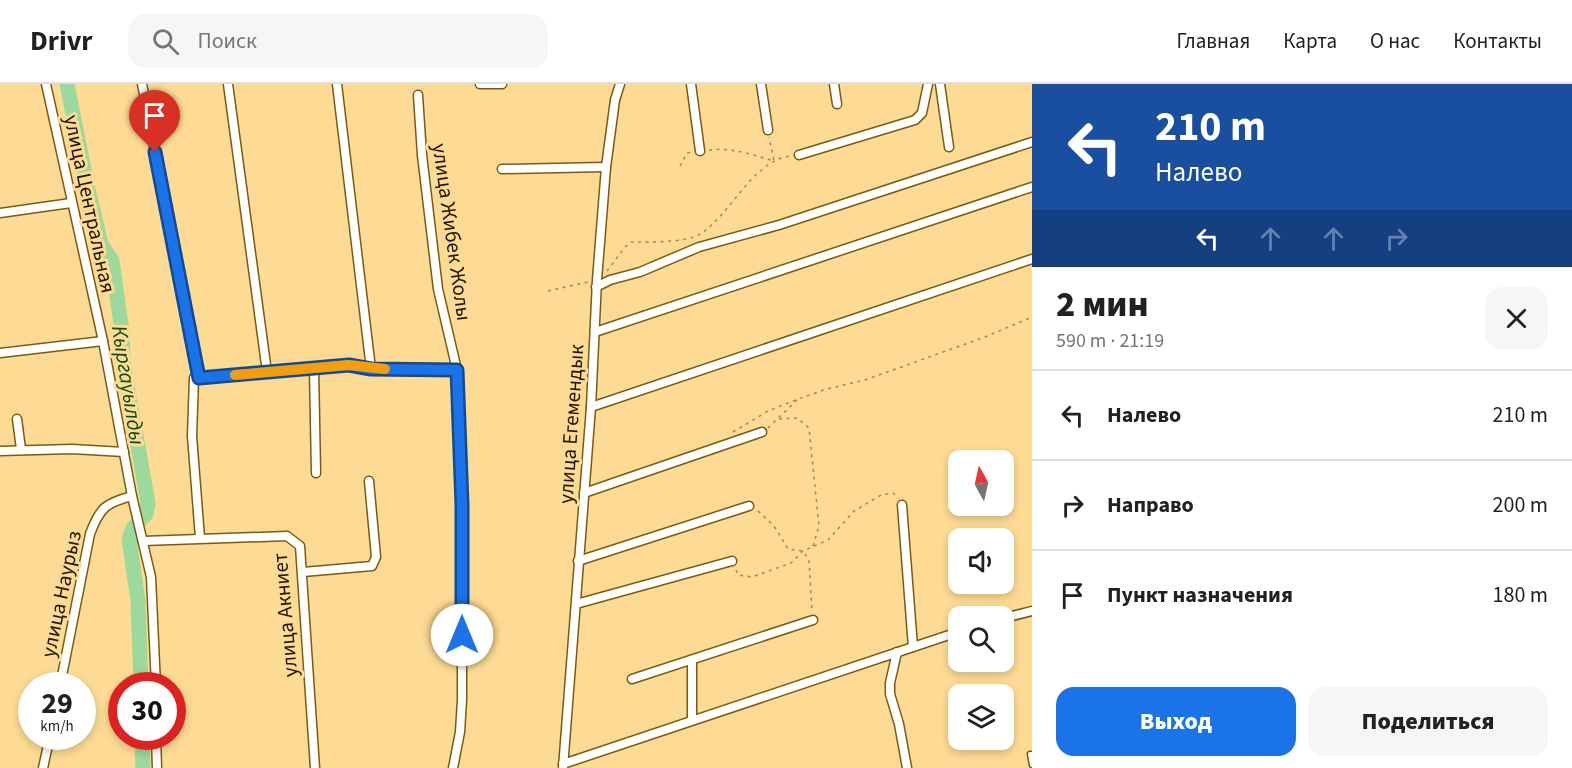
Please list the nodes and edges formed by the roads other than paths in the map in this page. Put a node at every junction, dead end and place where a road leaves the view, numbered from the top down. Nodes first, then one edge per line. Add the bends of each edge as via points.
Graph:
1 (46, 84) edge
2 (142, 84) edge
3 (228, 84) edge
4 (338, 84) edge
5 (480, 84) edge
6 (502, 84) edge
7 (620, 84) edge
8 (691, 84) edge
9 (762, 84) edge
10 (834, 84) edge
11 (928, 84) edge
12 (940, 84) edge
13 (418, 95) dead end
14 (837, 104) dead end
15 (768, 130) road end
16 (1032, 142) edge
17 (949, 147) dead end
18 (700, 151) road end
19 (799, 155) road end
20 (606, 167) junction
21 (502, 169) dead end
22 (1032, 187) edge
23 (71, 203) junction
24 (0, 213) edge
25 (1032, 259) edge
26 (596, 284) junction
27 (595, 332) junction
28 (103, 341) junction
29 (0, 353) edge
30 (314, 368) junction
31 (371, 369) junction
32 (457, 370) junction
33 (267, 372) junction
34 (199, 378) junction
35 (591, 407) junction
36 (17, 419) dead end
37 (762, 432) road end
38 (21, 449) junction
39 (0, 451) edge
40 (123, 452) junction
41 (315, 473) dead end
42 (369, 481) dead end
43 (584, 493) junction
44 (132, 496) junction
45 (902, 505) road end
46 (749, 506) road end
47 (200, 538) junction
48 (144, 541) junction
49 (578, 561) junction
50 (732, 561) road end
51 (303, 572) junction
52 (576, 604) junction
53 (1032, 610) edge
54 (1014, 615) edge
55 (813, 620) road end
56 (948, 635) edge
57 (913, 647) junction
58 (897, 652) junction
59 (692, 660) junction
60 (63, 672) edge
61 (155, 672) edge
62 (632, 679) dead end
63 (692, 719) junction
64 (47, 750) edge
65 (156, 750) edge
66 (1032, 754) edge
67 (1032, 765) edge
68 (563, 766) edge
69 (43, 768) edge
70 (157, 768) edge
71 (315, 768) edge
72 (453, 768) edge
73 (908, 768) edge

1 - 23 street, улица Центральная
2 - 34 street
3 - 33 street
4 - 31 street
5 - 6 street
7 - 20 street, улица Егемендык
8 - 18 street
9 - 15 street
10 - 14 street
11 - 19 street via 922,113 915,120
12 - 17 street
13 - 32 street, улица Жибек Жолы via 438,289
16 - 26 street via 779,225 699,247 640,272
20 - 21 street
20 - 26 street, улица Егемендык
22 - 27 street
23 - 24 street
23 - 28 street, улица Центральная
25 - 35 street
26 - 27 street, улица Егемендык
27 - 35 street, улица Егемендык
28 - 29 street
28 - 40 street, улица Центральная
30 - 31 street via 349,365
30 - 33 street
30 - 41 street
31 - 32 street
32 - 72 street, улица Жибек Жолы via 462,700
33 - 34 street
34 - 47 street via 194,378 192,436
35 - 43 street, улица Егемендык
36 - 38 street
37 - 43 street
38 - 39 street
38 - 40 street
40 - 44 street, улица Центральная
42 - 51 street via 376,557 372,566
43 - 49 street, улица Егемендык
44 - 48 street, улица Центральная
44 - 60 street, улица Наурыз via 111,501 96,518
45 - 57 street
46 - 49 street
47 - 48 street, улица Акниет
47 - 51 street, улица Акниет via 287,536 300,546
48 - 61 street, улица Центральная via 152,577
49 - 52 street, улица Егемендык
50 - 52 street
51 - 71 street, улица Акниет
52 - 68 street, улица Егемендык
53 - 54 street
55 - 59 street
56 - 57 street
57 - 58 street
58 - 63 street
58 - 73 street via 890,694
59 - 62 street
59 - 63 street
63 - 68 street
64 - 69 street
65 - 70 street
66 - 67 lane

